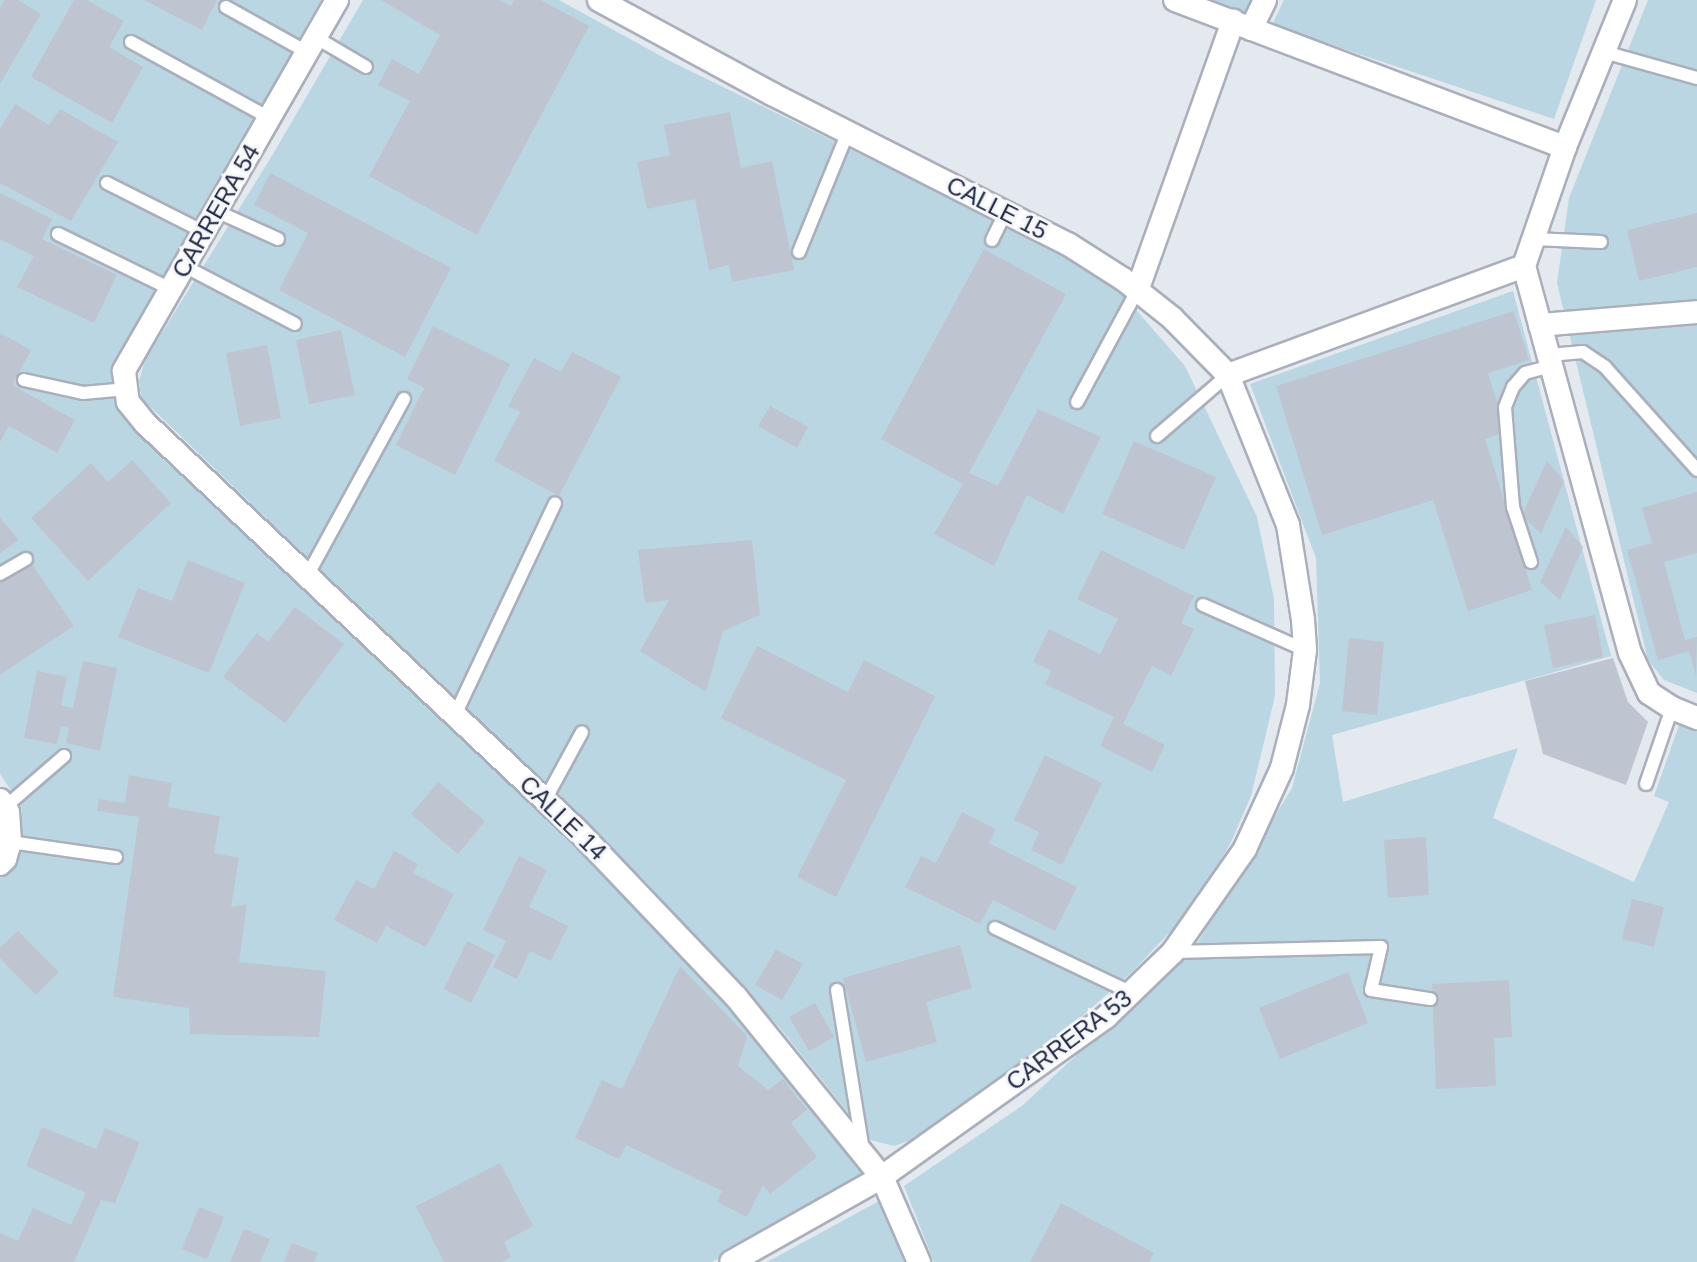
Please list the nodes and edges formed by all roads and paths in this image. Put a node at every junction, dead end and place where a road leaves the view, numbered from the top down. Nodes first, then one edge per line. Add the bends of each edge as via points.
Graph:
1 (337, 0) edge
2 (599, 0) edge
3 (1175, 0) edge
4 (1265, 0) edge
5 (1625, 0) edge
6 (226, 7) dead end
7 (1242, 25) junction
8 (131, 42) dead end
9 (311, 45) junction
10 (1604, 52) junction
11 (366, 67) dead end
12 (1697, 78) edge
13 (269, 118) junction
14 (848, 132) junction
15 (1565, 147) junction
16 (107, 183) dead end
17 (216, 211) junction
18 (1006, 211) junction
19 (204, 232) junction
20 (58, 234) dead end
21 (278, 239) dead end
22 (1534, 239) junction
23 (992, 240) dead end
24 (1601, 242) dead end
25 (799, 252) dead end
26 (184, 266) junction
27 (1524, 266) junction
28 (171, 289) junction
29 (1137, 291) junction
30 (1697, 312) edge
31 (295, 324) dead end
32 (1540, 325) junction
33 (1550, 361) junction
34 (1228, 375) junction
35 (24, 380) dead end
36 (127, 389) junction
37 (404, 399) dead end
38 (1077, 402) dead end
39 (1157, 436) dead end
40 (1697, 470) edge
41 (555, 503) dead end
42 (1288, 525) joint
43 (26, 559) dead end
44 (1531, 562) dead end
45 (0, 574) edge
46 (307, 576) junction
47 (1203, 605) dead end
48 (1305, 650) junction
49 (1672, 708) junction
50 (455, 715) junction
51 (1697, 718) edge
52 (582, 732) dead end
53 (64, 756) dead end
54 (1646, 784) dead end
55 (545, 800) junction
56 (2, 803) edge
57 (10, 842) junction
58 (116, 857) dead end
59 (0, 864) edge
60 (995, 928) dead end
61 (1173, 952) junction
62 (837, 990) dead end
63 (1132, 993) junction
64 (1430, 999) dead end
65 (863, 1152) junction
66 (882, 1177) junction
67 (731, 1262) edge
68 (919, 1262) edge

1 - 9 street, CARRERA 54
2 - 14 street, CALLE 15
3 - 7 street
4 - 7 street
5 - 10 street
6 - 9 lane
7 - 15 street
7 - 29 street
8 - 13 lane
9 - 11 lane
9 - 13 street, CARRERA 54
10 - 12 lane
10 - 15 street
13 - 17 street, CARRERA 54
14 - 18 street, CALLE 15
14 - 25 lane
15 - 22 street
16 - 19 lane
17 - 19 street, CARRERA 54
17 - 21 lane
18 - 23 lane
18 - 29 street, CALLE 15 via 1095,260
19 - 26 street, CARRERA 54
20 - 28 lane
22 - 24 lane
22 - 27 street
26 - 28 street, CARRERA 54
26 - 31 lane
27 - 32 street
27 - 34 street
28 - 36 street, CARRERA 54 via 124,371
29 - 34 street, CALLE 15
29 - 38 lane
30 - 32 street
32 - 33 street
33 - 40 lane via 1583,352 1605,367
33 - 44 lane via 1525,373 1505,407 1513,507
33 - 49 street via 1630,653 1649,693
34 - 39 lane
34 - 42 street, CALLE 15
35 - 36 lane via 83,393
36 - 46 street, CALLE 14 via 128,402 146,424
37 - 46 lane
41 - 50 lane
42 - 48 street, CARRERA 53
43 - 45 lane
46 - 50 street, CALLE 14
47 - 48 lane
48 - 61 street, CARRERA 53 via 1282,768 1245,849
49 - 51 street
49 - 54 lane
50 - 55 street, CALLE 14
52 - 55 lane
53 - 56 lane
55 - 65 street, CALLE 14 via 736,997
56 - 57 street via 8,812
57 - 58 lane
57 - 59 street
60 - 63 lane
61 - 63 street, CARRERA 53
61 - 64 lane via 1381,947 1371,990
62 - 65 lane
63 - 66 street, CARRERA 53
65 - 66 street, CALLE 14
66 - 67 street, CARRERA 53
66 - 68 street, CALLE 14

